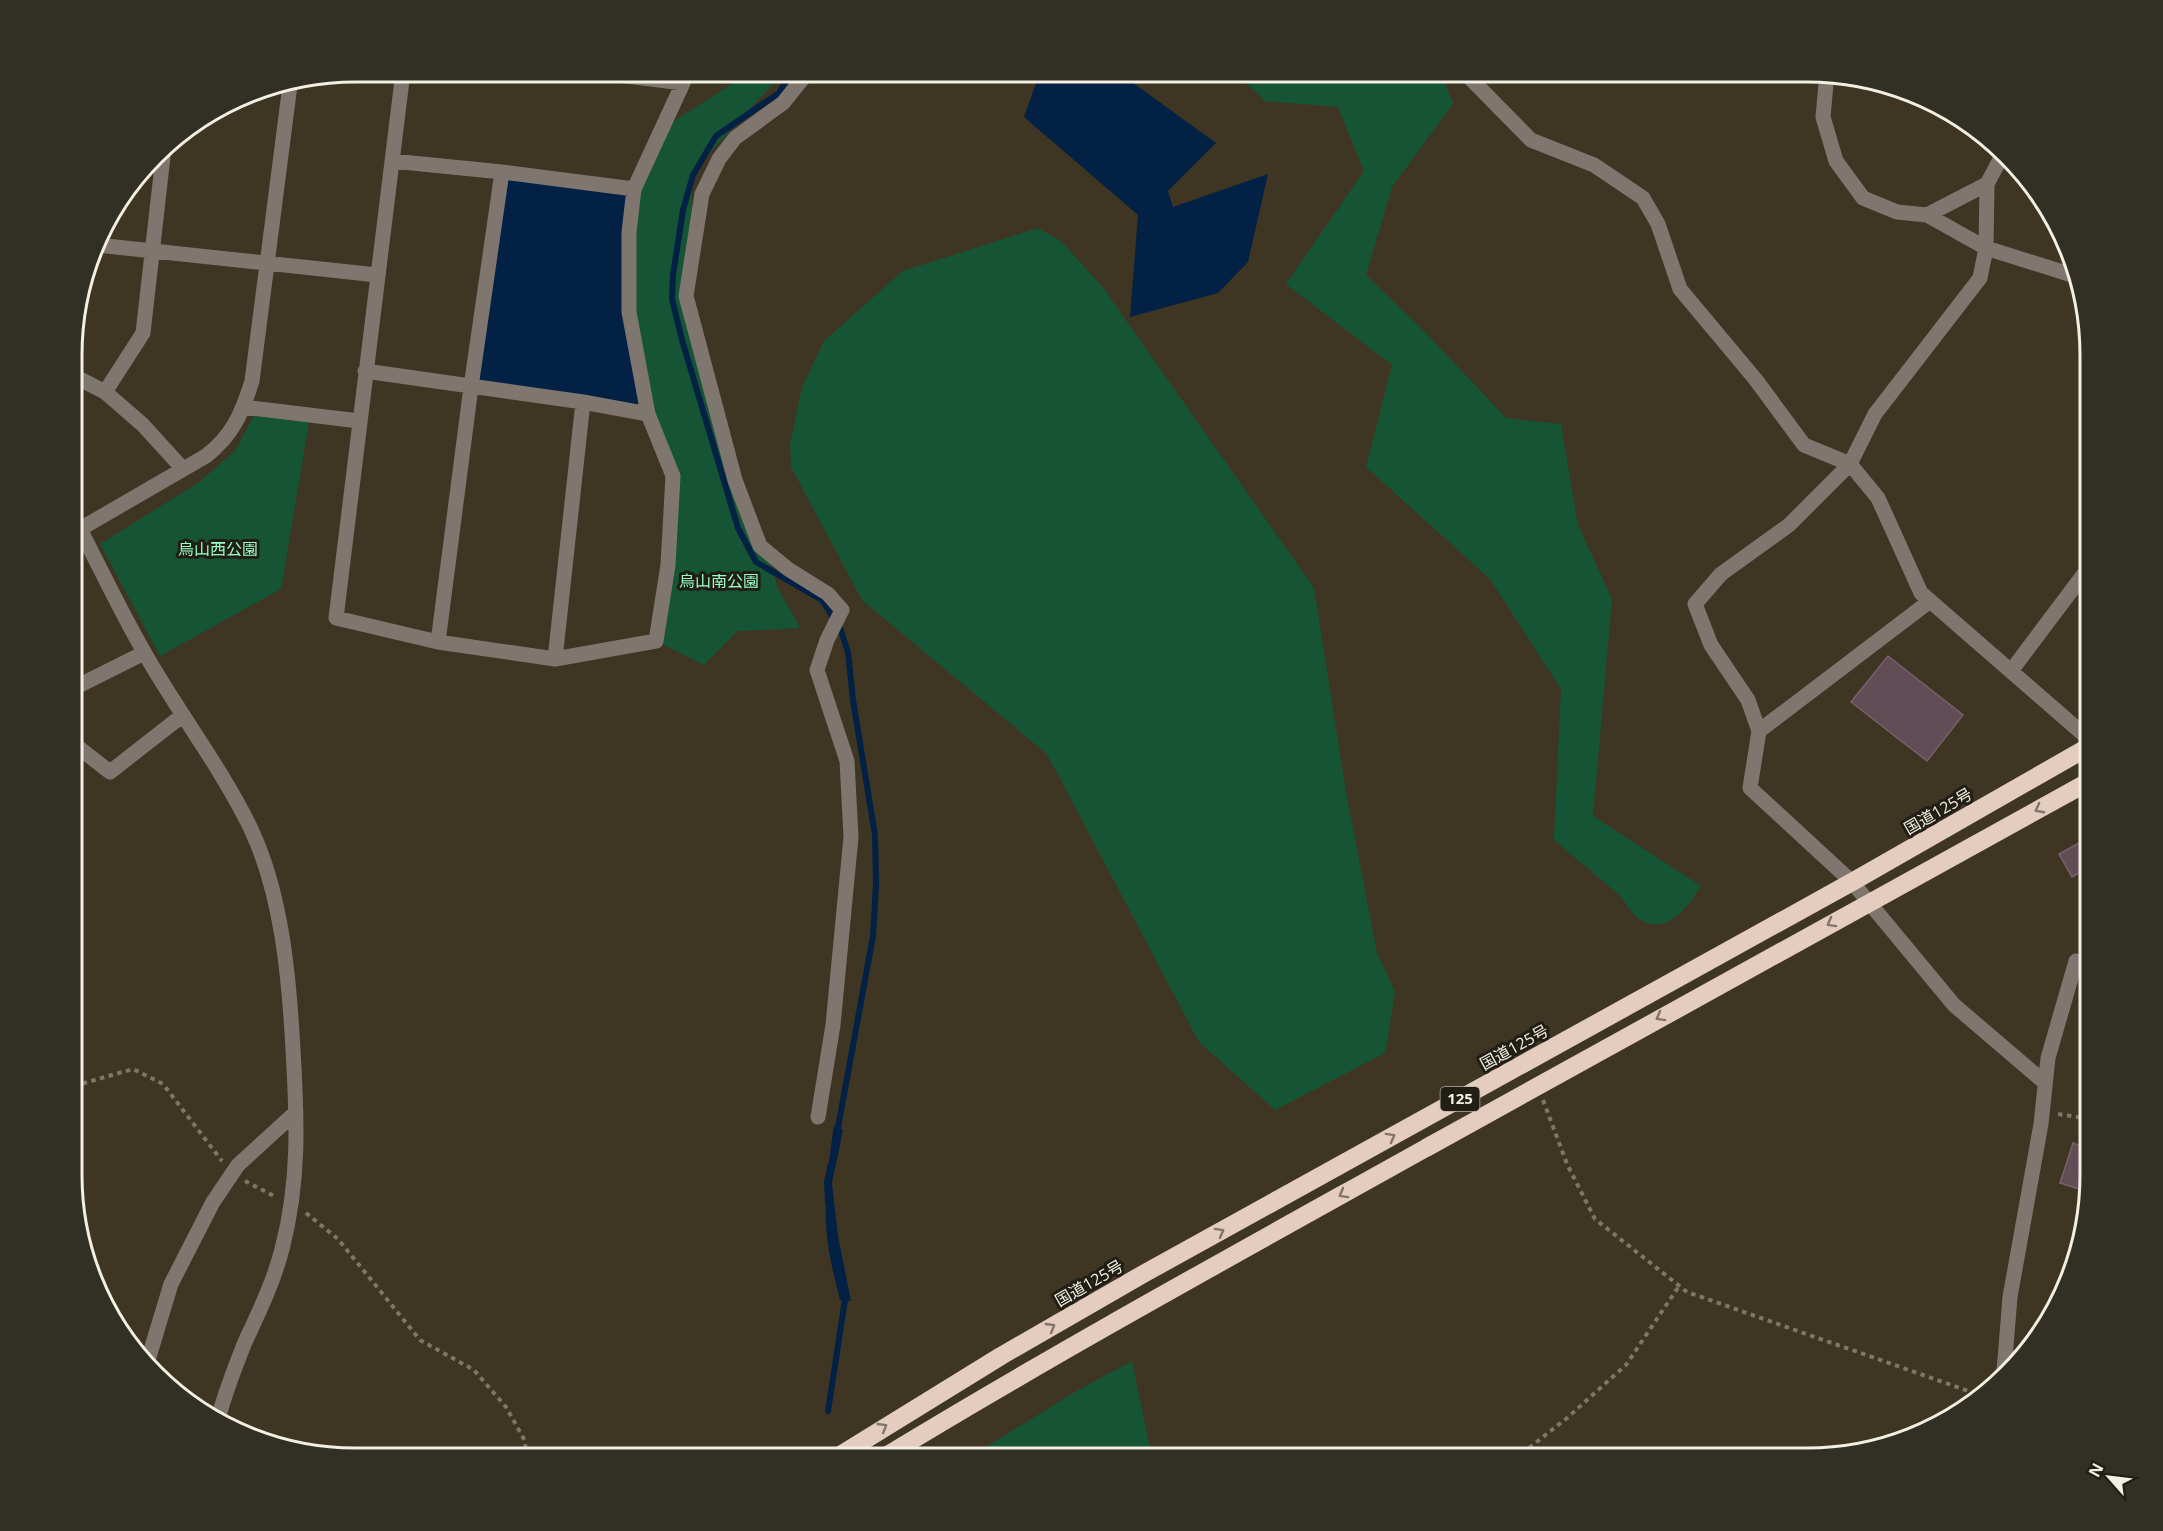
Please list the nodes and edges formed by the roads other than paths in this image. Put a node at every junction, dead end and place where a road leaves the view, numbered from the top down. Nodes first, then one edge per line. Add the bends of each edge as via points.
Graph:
1 (402, 82) edge
2 (681, 82) edge
3 (800, 82) edge
4 (1474, 82) edge
5 (1826, 83) edge
6 (289, 91) edge
7 (392, 161) junction
8 (1999, 162) edge
9 (162, 164) edge
10 (502, 172) junction
11 (1987, 184) junction
12 (634, 189) junction
13 (1928, 215) junction
14 (106, 246) edge
15 (1986, 248) junction
16 (152, 251) junction
17 (268, 264) junction
18 (2068, 274) edge
19 (377, 275) junction
20 (366, 371) junction
21 (82, 380) edge
22 (471, 387) junction
23 (105, 392) junction
24 (583, 402) junction
25 (244, 407) junction
26 (648, 414) junction
27 (359, 421) junction
28 (1850, 464) junction
29 (183, 469) junction
30 (82, 522) edge
31 (82, 535) edge
32 (2080, 579) edge
33 (1930, 601) junction
34 (438, 642) junction
35 (144, 653) junction
36 (555, 659) junction
37 (2011, 671) junction
38 (82, 684) edge
39 (183, 715) junction
40 (1759, 731) junction
41 (2080, 731) edge
42 (82, 750) edge
43 (2080, 752) edge
44 (2080, 786) edge
45 (1852, 882) junction
46 (1868, 902) junction
47 (2076, 961) dead end
48 (2044, 1082) junction
49 (296, 1112) junction
50 (818, 1117) dead end
51 (150, 1355) edge
52 (2005, 1363) edge
53 (220, 1413) edge
54 (852, 1448) edge
55 (899, 1448) edge

1 - 7 street
2 - 12 street
3 - 50 street via 783,103 735,138 719,159 702,194 686,296 735,480 760,546 828,594 842,610 817,670 847,761 851,837 833,1025
4 - 28 street via 1532,140 1594,165 1643,198 1658,224 1680,289 1804,445
5 - 13 street via 1823,117 1836,161 1863,198 1897,212
6 - 17 street
7 - 10 street
7 - 19 street
8 - 11 street
9 - 16 street
10 - 12 street
10 - 22 street
11 - 13 street
11 - 15 street
12 - 26 street via 628,232 629,312
13 - 15 street
14 - 16 street
15 - 18 street
15 - 28 street via 1980,278 1875,414
16 - 17 street
16 - 23 street via 143,333
17 - 19 street
17 - 25 street via 252,381
19 - 20 street
20 - 22 street
20 - 27 street
21 - 23 street
22 - 24 street
22 - 34 street
23 - 29 street via 143,425
24 - 26 street
24 - 36 street
25 - 27 street
25 - 29 street via 221,444
26 - 36 street via 673,476 668,565 656,641
27 - 34 street via 336,618
28 - 33 street via 1878,498 1921,593
28 - 40 street via 1789,525 1721,574 1695,604 1711,645 1748,700
29 - 30 street
31 - 35 street
32 - 37 street
33 - 37 street
33 - 40 street
34 - 36 street
35 - 38 street
35 - 39 street
37 - 41 street
39 - 42 street via 110,772
39 - 49 street via 237,802 269,877 285,951
40 - 45 street via 1750,788
43 - 45 highway, 国道125号 / 125
44 -> 46 highway, 125
45 - 46 street
54 -> 45 highway, 国道125号 / 125 via 1135,1279
46 - 48 street via 1954,1005
46 -> 55 highway, 125 via 1016,1377
47 - 48 street
48 - 52 street via 2010,1297
49 - 51 street via 238,1165 213,1202 171,1284
49 - 53 street via 296,1169 276,1270

